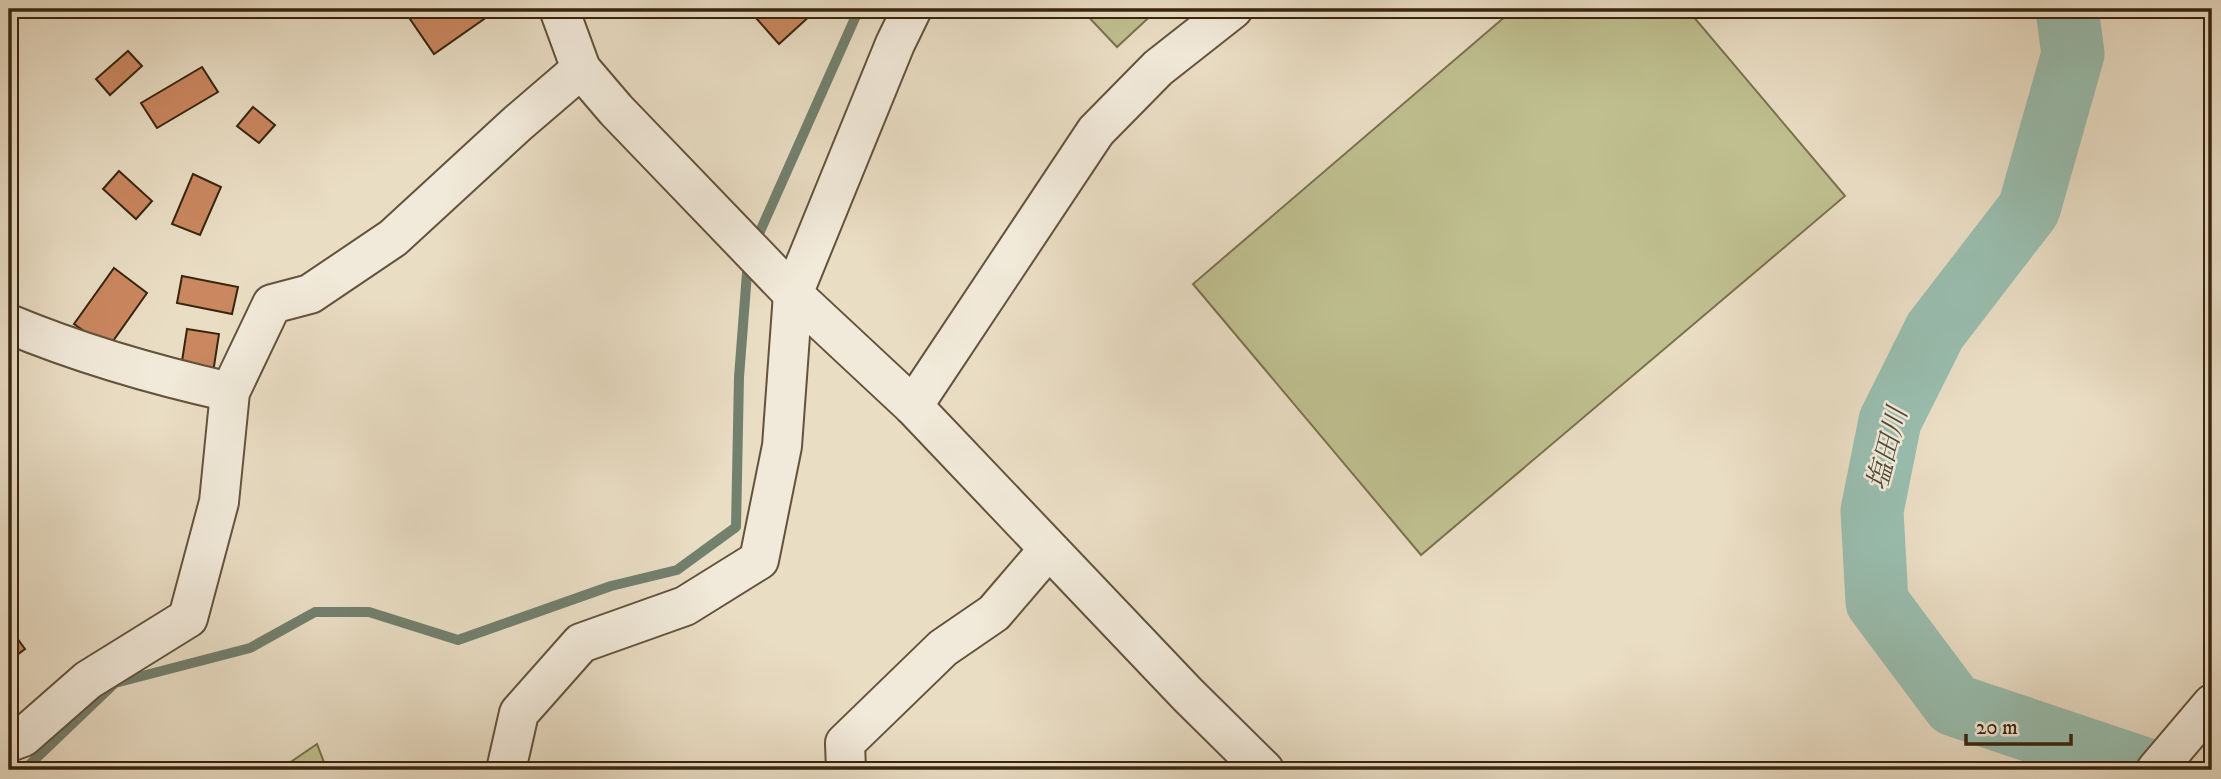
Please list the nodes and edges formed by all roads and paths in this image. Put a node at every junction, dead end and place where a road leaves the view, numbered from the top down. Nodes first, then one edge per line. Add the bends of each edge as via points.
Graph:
1 (559, 9) edge
2 (912, 9) edge
3 (1233, 9) edge
4 (581, 69) junction
5 (793, 293) junction
6 (9, 324) edge
7 (230, 392) junction
8 (913, 406) junction
9 (1048, 550) junction
10 (2204, 715) edge
11 (9, 742) edge
12 (506, 770) edge
13 (846, 770) edge
14 (1264, 770) edge
15 (2156, 770) edge

1 - 4 street
2 - 5 street
3 - 8 street via 1158,68 1096,131
4 - 5 street
4 - 7 street via 393,238 310,294 272,304
5 - 8 street
5 - 12 street via 782,446 759,560 685,606 581,643 519,713
6 - 7 street via 64,347
7 - 11 street via 219,502 188,618 88,680 23,737
8 - 9 street
9 - 13 street via 994,613 943,648 845,743
9 - 14 street
10 - 15 street

